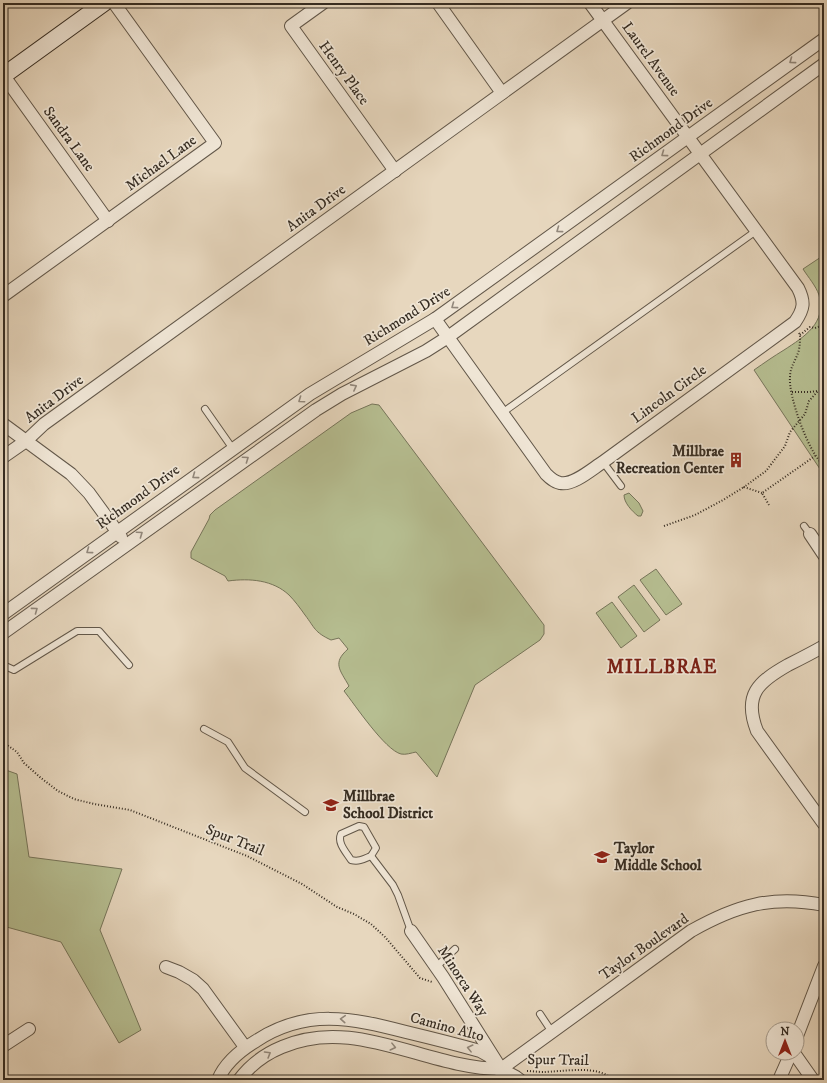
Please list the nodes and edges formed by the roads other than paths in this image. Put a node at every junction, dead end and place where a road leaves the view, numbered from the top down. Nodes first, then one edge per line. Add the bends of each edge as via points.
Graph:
1 (104, 3) edge
2 (114, 3) edge
3 (323, 3) edge
4 (438, 3) edge
5 (590, 3) edge
6 (627, 3) edge
7 (603, 20) junction
8 (824, 39) edge
9 (824, 64) edge
10 (3, 76) edge
11 (502, 93) junction
12 (688, 137) junction
13 (700, 153) junction
14 (395, 171) junction
15 (108, 221) junction
16 (756, 231) junction
17 (3, 296) edge
18 (435, 319) junction
19 (448, 336) junction
20 (205, 409) dead end
21 (502, 413) junction
22 (3, 424) edge
23 (26, 441) junction
24 (233, 449) junction
25 (3, 457) edge
26 (603, 462) junction
27 (621, 486) dead end
28 (807, 530) dead end
29 (117, 531) junction
30 (126, 544) junction
31 (824, 555) edge
32 (3, 614) edge
33 (3, 633) edge
34 (824, 646) edge
35 (3, 665) edge
36 (129, 665) dead end
37 (204, 730) dead end
38 (305, 812) dead end
39 (824, 824) edge
40 (371, 856) junction
41 (824, 905) edge
42 (411, 931) joint
43 (455, 949) dead end
44 (824, 966) edge
45 (166, 967) dead end
46 (440, 972) junction
47 (540, 1014) dead end
48 (803, 1021) edge
49 (29, 1029) dead end
50 (552, 1032) junction
51 (3, 1046) edge
52 (245, 1047) junction
53 (787, 1061) edge
54 (800, 1061) edge
55 (502, 1074) edge
56 (218, 1080) edge
57 (239, 1080) edge
58 (520, 1080) edge
59 (779, 1080) edge
60 (814, 1080) edge

1 - 10 street
2 - 15 street, Michael Lane via 216,143
3 - 14 street, Henry Place via 291,26
4 - 11 street
5 - 7 street, Laurel Avenue
6 - 7 street, Anita Drive
7 - 11 street, Anita Drive
7 - 12 street, Laurel Avenue
8 -> 12 street, Richmond Drive
9 - 13 street, Richmond Drive
10 - 15 street, Sandra Lane
11 - 14 street, Anita Drive
12 - 13 street, Laurel Avenue
12 -> 18 street, Richmond Drive
13 - 16 street, Lincoln Circle
13 - 19 street, Richmond Drive
14 - 23 street, Anita Drive via 44,424
15 - 17 street, Michael Lane
16 - 21 lane
16 - 26 street, Lincoln Circle via 798,288 802,297 801,314 791,326
18 - 19 street, Lincoln Circle
18 -> 24 street, Richmond Drive via 328,383
19 - 21 street, Lincoln Circle
30 -> 19 street, Richmond Drive via 316,410 426,351
20 - 24 lane
21 - 26 street, Lincoln Circle via 552,480 560,483 576,480
22 - 23 street
23 - 25 street, Anita Drive
23 - 29 street via 71,474
24 -> 29 street, Richmond Drive
26 - 27 lane
28 - 31 street
29 - 30 street
29 -> 32 street, Richmond Drive
33 -> 30 street, Richmond Drive
34 - 39 street via 761,683 754,693 752,706 752,718 757,731
35 - 36 lane via 14,670 77,631 99,631
37 - 38 lane via 228,742 245,768
40 - 40 lane via 375,845 364,827 359,826 341,834 340,843 351,860 359,861
40 - 42 lane via 393,885
41 - 50 street, Taylor Boulevard via 800,901 757,903 712,919 691,931
42 - 46 street, Minorca Way
43 - 46 lane
44 - 48 street
45 - 52 street via 179,972 203,989
46 - 55 street, Minorca Way
47 - 50 lane
49 - 51 street
50 - 55 street, Taylor Boulevard
55 -> 52 street, Camino Alto via 489,1056 480,1051 349,1019 309,1020 286,1026
52 - 56 street, Camino Alto via 230,1062
53 - 59 street
54 - 60 street
57 -> 55 street via 256,1061 272,1051 292,1042 330,1036 366,1040
55 - 58 street, Minorca Way

